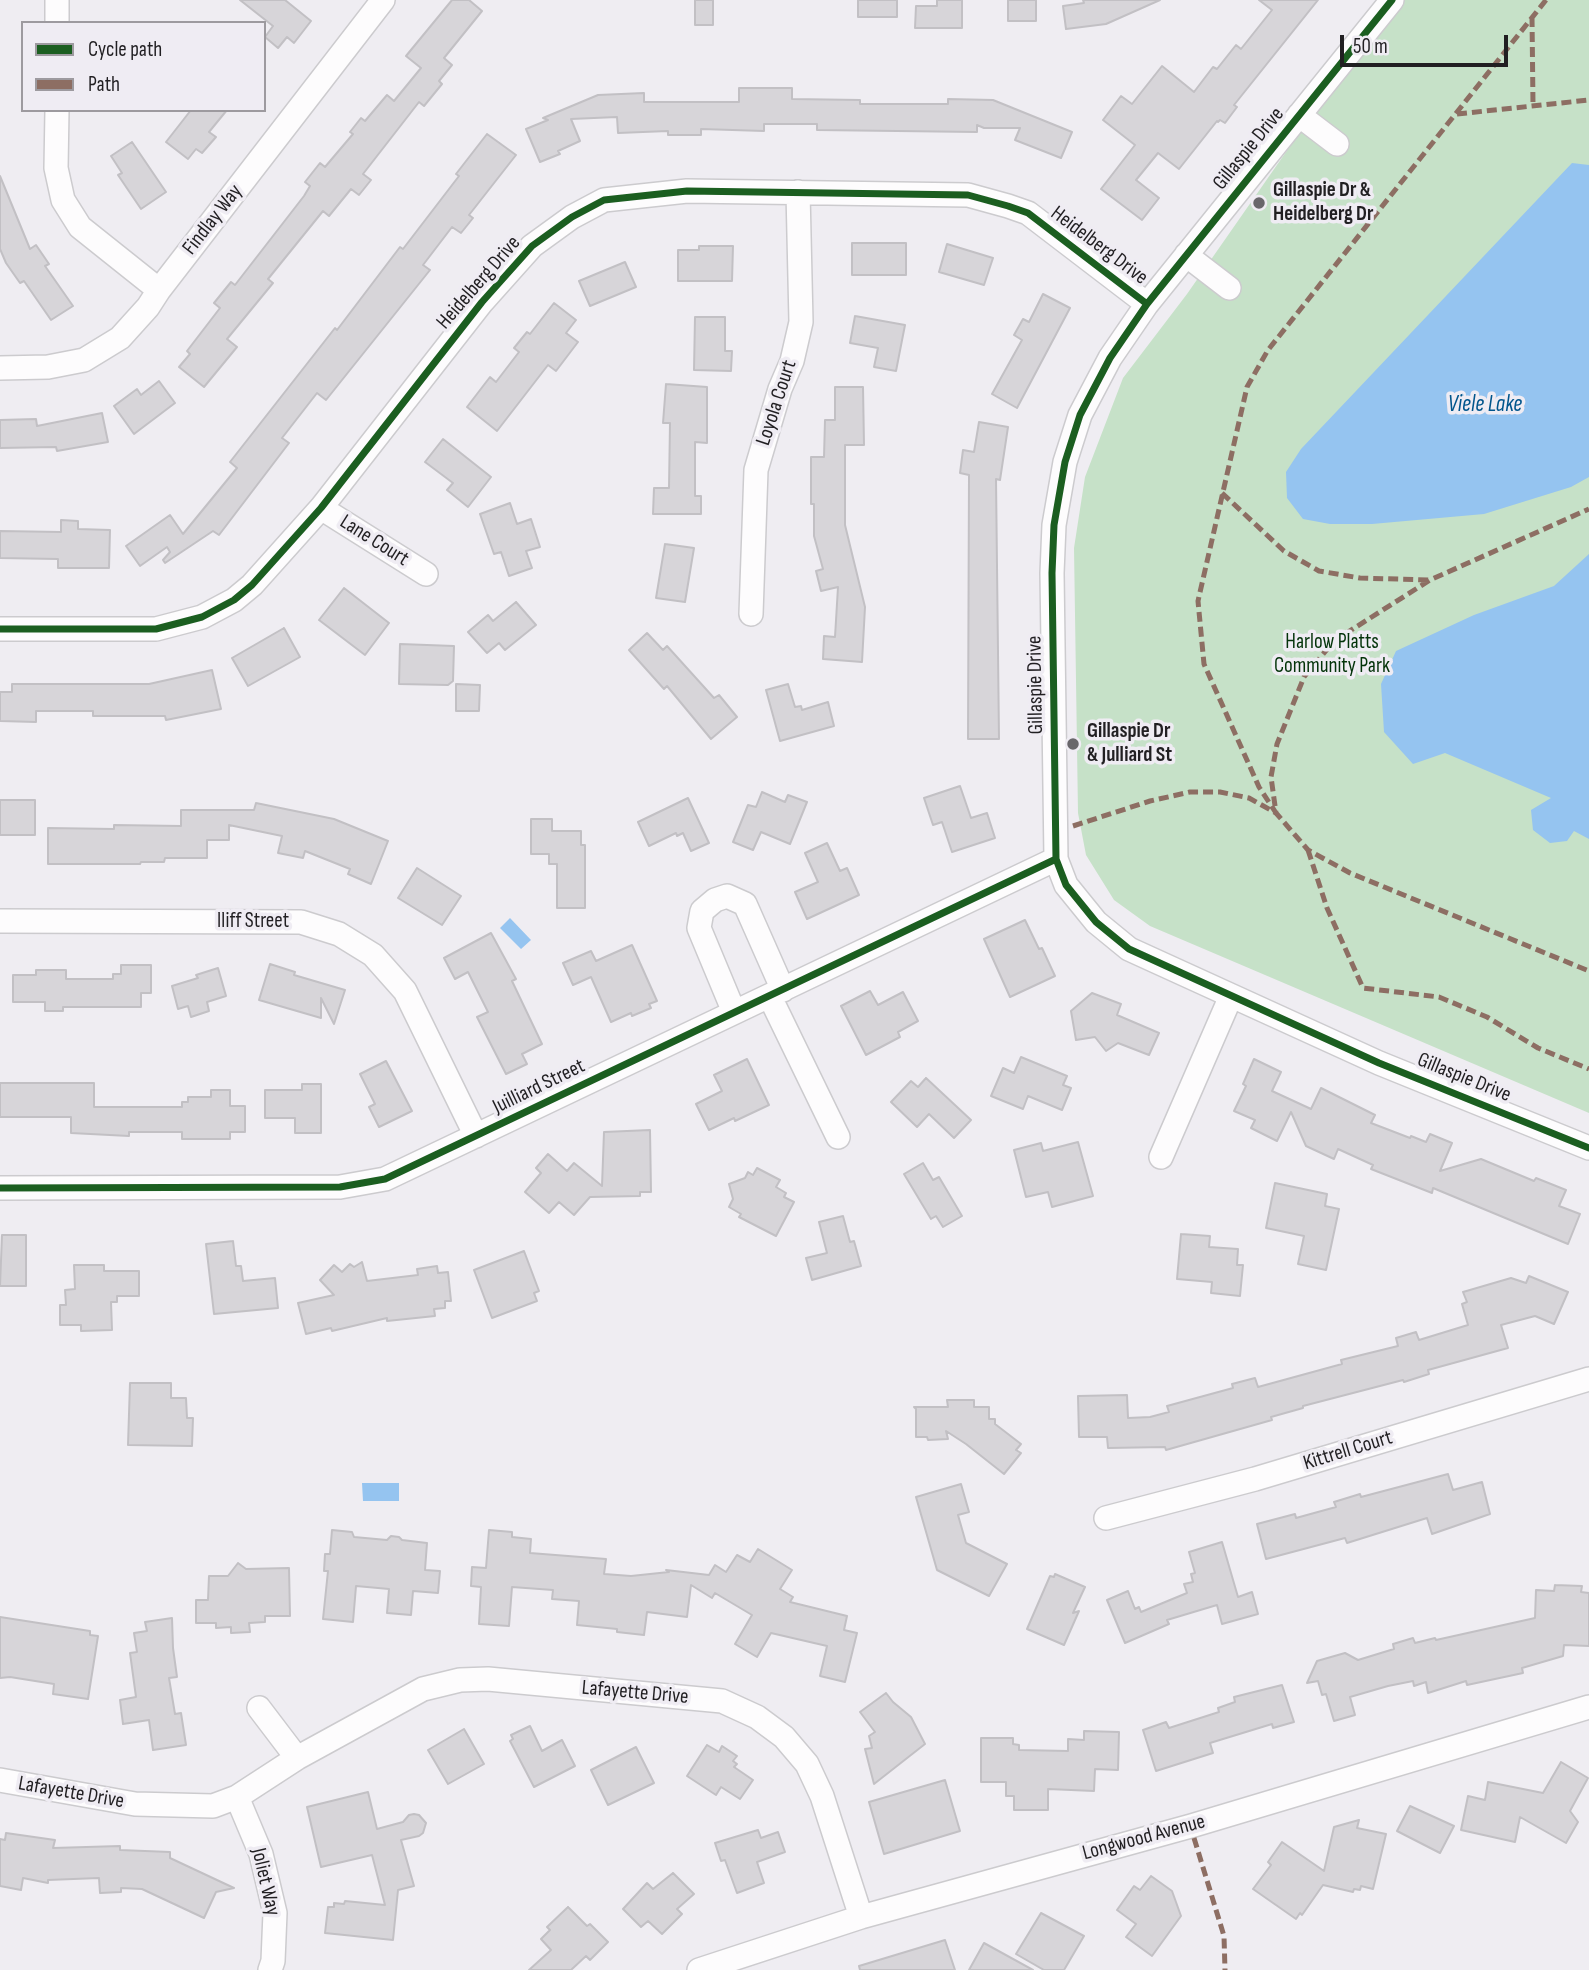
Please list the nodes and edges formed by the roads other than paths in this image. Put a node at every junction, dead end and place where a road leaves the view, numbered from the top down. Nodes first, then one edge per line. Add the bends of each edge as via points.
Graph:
1 (57, 0) edge
2 (383, 0) edge
3 (1392, 0) edge
4 (57, 21) edge
5 (57, 112) edge
6 (1299, 114) junction
7 (1336, 144) dead end
8 (798, 192) junction
9 (1186, 255) junction
10 (1229, 288) dead end
11 (159, 289) junction
12 (1147, 304) junction
13 (0, 368) edge
14 (321, 508) junction
15 (426, 574) dead end
16 (751, 614) dead end
17 (0, 629) edge
18 (1056, 859) junction
19 (0, 920) edge
20 (777, 993) junction
21 (1231, 996) junction
22 (734, 1012) junction
23 (476, 1136) junction
24 (838, 1137) dead end
25 (1589, 1148) edge
26 (1161, 1157) dead end
27 (0, 1188) edge
28 (1589, 1379) edge
29 (1106, 1518) dead end
30 (1589, 1707) edge
31 (259, 1708) dead end
32 (297, 1758) junction
33 (0, 1780) edge
34 (237, 1797) junction
35 (861, 1917) junction
36 (270, 1970) edge
37 (699, 1970) edge

1 - 4 street
2 - 11 street, Findlay Way
3 - 6 street, Gillaspie Drive
5 - 11 street via 56,168 63,200 80,227
6 - 7 street
6 - 9 street, Gillaspie Drive
8 - 12 street, Heidelberg Drive via 968,195 1008,206 1028,214
8 - 14 street, Heidelberg Drive via 687,191 604,200 572,217 531,246 482,302
8 - 16 street, Loyola Court via 801,323 756,470
9 - 10 street
9 - 12 street, Gillaspie Drive
11 - 13 street, Findlay Way via 120,338 84,360 48,368
12 - 18 street, Gillaspie Drive via 1110,358 1080,415 1065,461 1054,525
14 - 15 street, Lane Court
14 - 17 street, Heidelberg Drive via 252,585 202,617 156,629
18 - 20 street, Juilliard Street
18 - 21 street, Gillaspie Drive via 1066,885 1111,936 1129,949
19 - 23 street, Iliff Street via 301,922 339,934 373,955 405,991
20 - 22 street, Juilliard Street
20 - 22 street via 745,904 727,896 715,900 702,911 699,928
20 - 24 street
21 - 25 street, Gillaspie Drive via 1379,1063
21 - 26 street
22 - 23 street, Juilliard Street
23 - 27 street, Juilliard Street via 385,1179 340,1187
28 - 29 street, Kittrell Court via 1255,1479
30 - 35 street, Longwood Avenue via 1191,1826
31 - 32 street
32 - 34 street, Lafayette Drive
32 - 35 street, Lafayette Drive via 423,1689 460,1680 722,1701 757,1717 807,1764
33 - 34 street, Lafayette Drive via 135,1804 213,1806
34 - 36 street, Joliet Way via 261,1854 275,1913
35 - 37 street, Longwood Avenue

